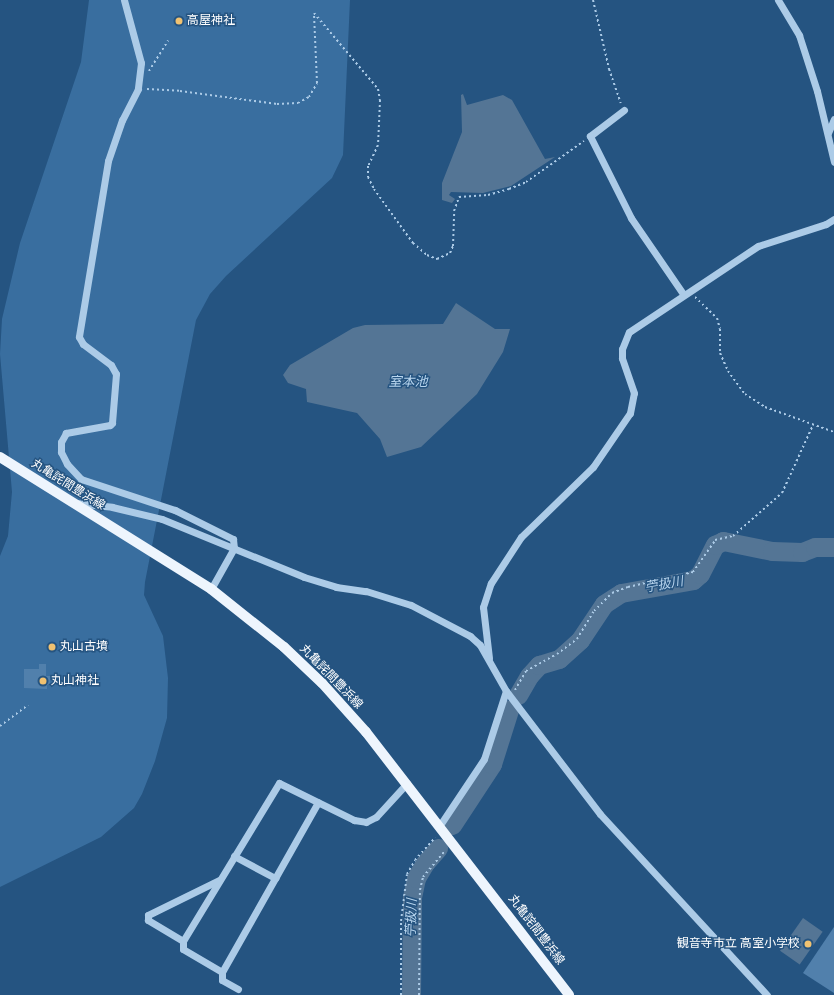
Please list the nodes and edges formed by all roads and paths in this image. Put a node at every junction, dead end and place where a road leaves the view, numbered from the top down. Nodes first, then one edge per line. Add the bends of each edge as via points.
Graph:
1 (124, 0) edge
2 (593, 0) edge
3 (778, 0) edge
4 (168, 41) dead end
5 (138, 89) junction
6 (624, 110) joint
7 (834, 119) edge
8 (827, 135) junction
9 (590, 136) junction
10 (834, 162) edge
11 (834, 219) edge
12 (687, 293) junction
13 (812, 425) junction
14 (834, 432) edge
15 (0, 457) edge
16 (69, 502) junction
17 (234, 548) junction
18 (211, 590) junction
19 (489, 662) junction
20 (506, 691) junction
21 (511, 697) junction
22 (28, 705) dead end
23 (0, 726) edge
24 (407, 783) junction
25 (318, 802) junction
26 (440, 825) junction
27 (436, 837) dead end
28 (446, 850) dead end
29 (234, 856) junction
30 (275, 878) junction
31 (220, 880) junction
32 (183, 942) junction
33 (222, 972) junction
34 (238, 989) dead end
35 (566, 994) edge
36 (401, 995) edge
37 (419, 995) edge
38 (767, 995) edge

1 - 5 street via 141,63
2 - 6 path via 609,69
3 - 8 street via 799,35 817,91
4 - 5 path
5 - 9 path via 180,91 277,104 298,103 309,97 316,83 314,13 378,90 378,145 368,166 368,177 413,243 427,255 437,259 450,253 453,246 454,211 459,197 488,195 526,182
5 - 17 street via 122,120 108,161 78,337 83,344 111,365 116,374 112,423 66,433 61,442 61,452 67,464 81,479 175,510 233,539
6 - 9 street
7 - 8 street
8 - 10 street
9 - 12 street via 631,218
11 - 12 street via 826,224 758,246
12 - 13 path via 717,318 720,329 720,353 728,371 745,394 765,407
12 - 19 street via 629,332 622,353 634,393 630,412 592,467 521,537 491,583 483,607
13 - 14 path
13 - 21 path via 782,493 733,536 715,540 693,572 612,593 594,611 577,639 557,654 526,671
15 - 16 main road, 丸亀詫間豊浜線
16 - 17 street via 112,507 162,519
16 - 18 main road, 丸亀詫間豊浜線
17 - 18 street
17 - 19 street via 304,577 336,587 366,591 411,605 470,636 480,645
18 - 24 main road, 丸亀詫間豊浜線 via 284,646 322,683
19 - 20 street
20 - 21 street
20 - 26 street via 484,759
21 - 38 street via 600,814
22 - 23 path
24 - 25 street via 376,817 366,822 354,820
24 - 26 main road, 丸亀詫間豊浜線
25 - 29 street via 279,783
25 - 30 street
26 - 35 main road, 丸亀詫間豊浜線
27 - 36 path via 415,860 407,874 401,921
28 - 37 path via 423,877 420,890
29 - 30 street
29 - 31 street
30 - 33 street
31 - 32 street
31 - 32 street via 148,915 148,920
32 - 33 street via 183,949
33 - 34 street via 222,980

